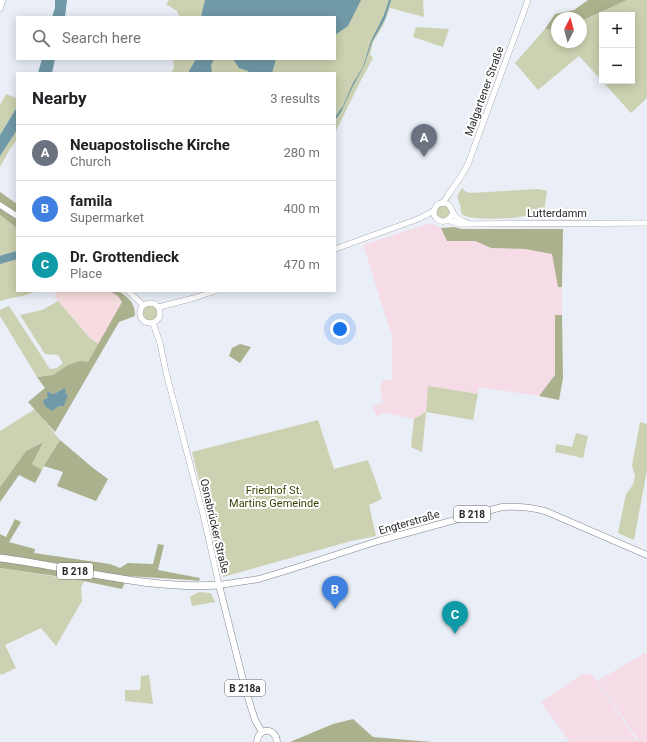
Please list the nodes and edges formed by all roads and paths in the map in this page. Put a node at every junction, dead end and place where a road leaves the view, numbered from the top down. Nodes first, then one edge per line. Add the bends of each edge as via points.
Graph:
1 (3, 0) edge
2 (528, 0) edge
3 (0, 9) edge
4 (454, 188) junction
5 (442, 203) junction
6 (0, 205) edge
7 (451, 209) junction
8 (434, 211) junction
9 (16, 216) edge
10 (418, 219) junction
11 (436, 219) junction
12 (447, 221) junction
13 (468, 223) junction
14 (647, 223) edge
15 (336, 249) edge
16 (129, 292) edge
17 (212, 292) edge
18 (143, 305) junction
19 (159, 307) junction
20 (153, 323) junction
21 (647, 555) edge
22 (0, 558) edge
23 (219, 585) junction
24 (262, 732) junction
25 (257, 742) edge
26 (276, 742) edge

1 - 3 street
2 - 4 street, Malgartener Straße via 468,164
4 - 5 street, Malgartener Straße
4 - 7 street, Malgartener Straße
5 - 7 street
5 - 8 street via 438,204
6 - 9 street
7 - 12 street via 451,217
7 - 13 street via 454,216
8 - 10 street
8 - 11 street
10 - 11 street
10 - 15 street
11 - 12 street
12 - 13 street, Lutterdamm
13 - 14 street, Lutterdamm
16 - 18 street
17 - 19 street
18 - 19 street via 153,303
18 - 20 street via 140,311 141,318 146,323
19 - 20 street via 160,316
20 - 23 street, Osnabrücker Straße
21 - 23 main road, Engterstraße / B 218 via 545,511 502,506 378,541 295,568
22 - 23 highway, B 218 via 149,584
23 - 24 main road, Osnabrücker Straße / B 218a via 245,688 255,720
24 - 25 main road
24 - 26 main road via 271,732 276,736

